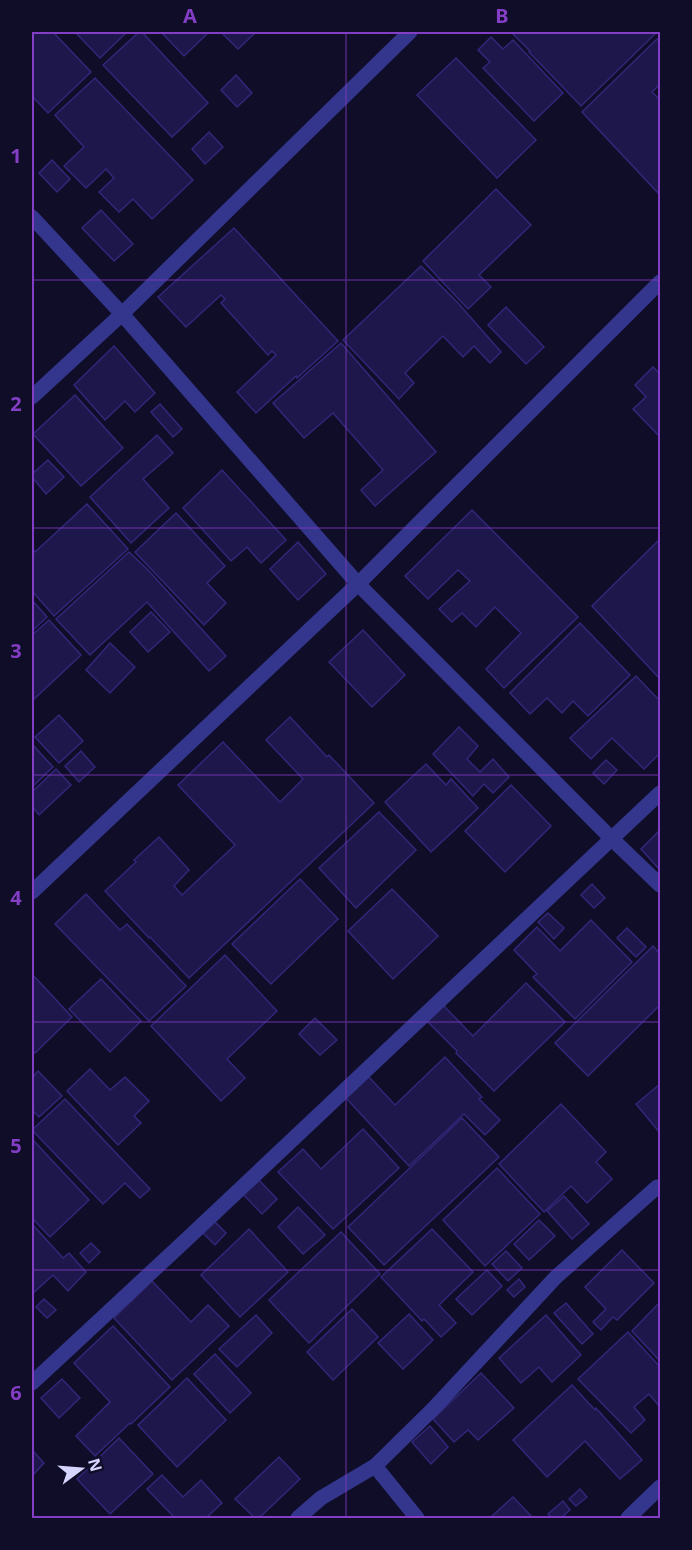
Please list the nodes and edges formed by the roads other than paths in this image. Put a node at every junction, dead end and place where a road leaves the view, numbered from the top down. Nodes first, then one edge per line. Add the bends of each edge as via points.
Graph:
1 (410, 32) edge
2 (32, 217) edge
3 (660, 282) edge
4 (122, 314) junction
5 (32, 397) edge
6 (358, 584) junction
7 (660, 793) edge
8 (612, 839) junction
9 (660, 885) edge
10 (32, 892) edge
11 (657, 1187) dead end
12 (32, 1383) edge
13 (375, 1466) junction
14 (660, 1487) edge
15 (298, 1518) edge
16 (417, 1518) edge
17 (628, 1518) edge

1 - 4 street
2 - 4 street
3 - 6 street
4 - 5 street
4 - 6 street
6 - 8 street
6 - 10 street
7 - 8 street
8 - 9 street
8 - 12 street
11 - 13 street via 556,1277
13 - 15 street via 321,1498
13 - 16 street
14 - 17 street

